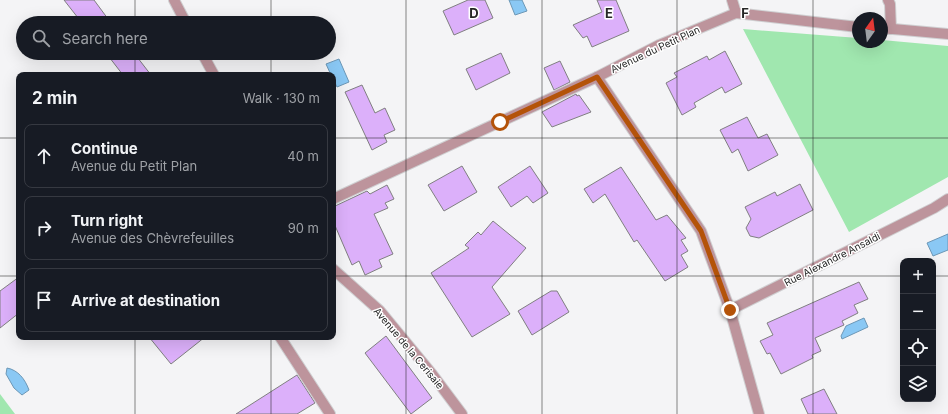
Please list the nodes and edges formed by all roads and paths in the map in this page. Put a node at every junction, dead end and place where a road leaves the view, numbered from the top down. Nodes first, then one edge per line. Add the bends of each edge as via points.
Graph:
1 (174, 0) edge
2 (732, 0) edge
3 (888, 0) edge
4 (736, 13) junction
5 (182, 16) edge
6 (888, 21) edge
7 (852, 26) edge
8 (888, 29) edge
9 (948, 34) edge
10 (206, 60) edge
11 (212, 72) edge
12 (597, 77) junction
13 (336, 198) edge
14 (948, 199) edge
15 (948, 203) edge
16 (934, 208) junction
17 (336, 273) edge
18 (730, 310) junction
19 (282, 340) edge
20 (330, 414) edge
21 (462, 414) edge
22 (759, 414) edge

1 - 5 street
2 - 4 street
3 - 6 street
4 - 7 street, Avenue du Petit Plan
4 - 12 street, Avenue du Petit Plan via 659,45
8 - 9 street
10 - 11 street
12 - 13 street, Avenue du Petit Plan
12 - 18 street via 701,231
14 - 16 street, Rue Alexandre Ansaldi
15 - 16 street, Rue Alexandre Ansaldi
16 - 18 street, Rue Alexandre Ansaldi
17 - 21 street, Avenue de la Cerisaie via 380,311
18 - 22 street
19 - 20 street

